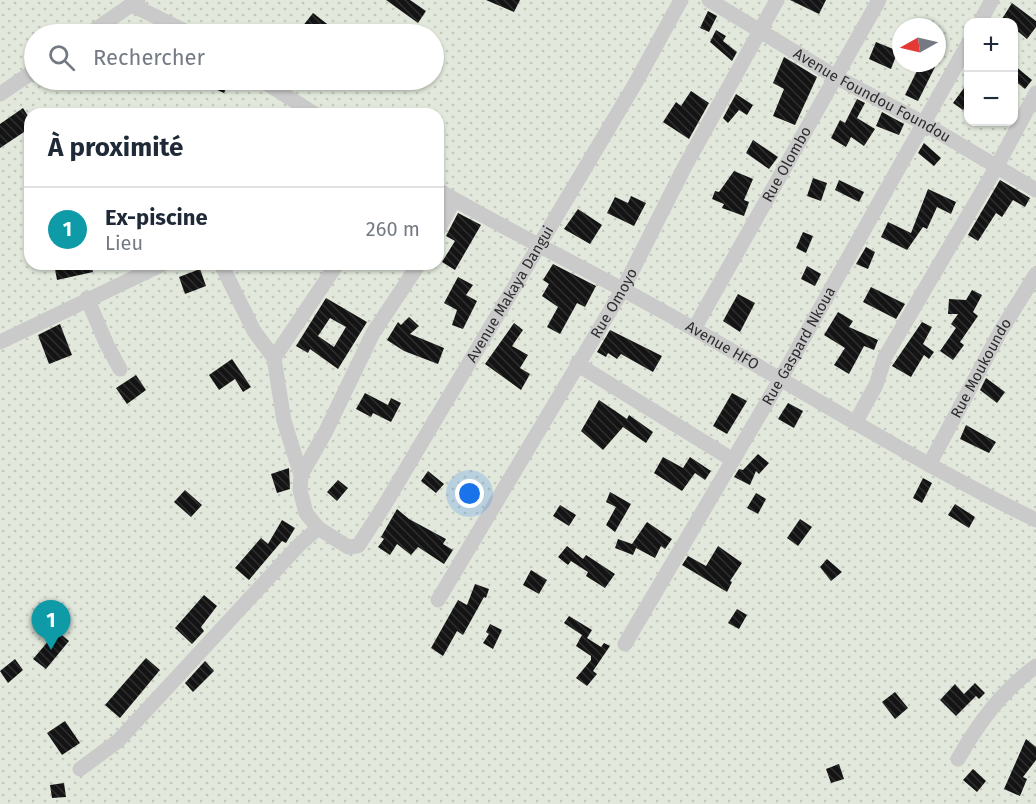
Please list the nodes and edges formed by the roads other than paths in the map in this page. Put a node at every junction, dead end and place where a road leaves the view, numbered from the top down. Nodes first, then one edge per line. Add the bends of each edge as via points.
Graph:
1 (681, 0) edge
2 (709, 0) edge
3 (777, 0) edge
4 (879, 0) edge
5 (992, 0) edge
6 (135, 2) edge
7 (982, 18) edge
8 (103, 24) edge
9 (174, 24) edge
10 (758, 32) junction
11 (964, 53) edge
12 (836, 77) junction
13 (24, 78) edge
14 (276, 90) edge
15 (1036, 93) edge
16 (0, 94) edge
17 (302, 108) edge
18 (926, 124) junction
19 (997, 166) junction
20 (1036, 189) edge
21 (444, 194) edge
22 (454, 200) junction
23 (444, 219) edge
24 (539, 244) junction
25 (150, 270) edge
26 (224, 270) edge
27 (333, 270) edge
28 (415, 270) edge
29 (1036, 274) edge
30 (623, 289) junction
31 (87, 298) junction
32 (694, 329) junction
33 (0, 342) edge
34 (274, 358) junction
35 (577, 364) junction
36 (120, 369) dead end
37 (780, 380) junction
38 (855, 423) junction
39 (734, 460) junction
40 (929, 465) junction
41 (301, 475) junction
42 (1036, 520) edge
43 (318, 528) junction
44 (438, 600) dead end
45 (625, 644) dead end
46 (1036, 666) edge
47 (958, 759) dead end
48 (80, 769) dead end

1 - 24 street, Avenue Makaya Dangui
2 - 10 street, Avenue Foundou Foundou
3 - 10 street, Rue Omoyo
4 - 12 street, Rue Olombo
5 - 7 street
6 - 8 street
6 - 9 street
10 - 12 street, Avenue Foundou Foundou
10 - 30 street, Rue Omoyo
11 - 18 street, Rue Gaspard Nkoua
12 - 18 street, Avenue Foundou Foundou
12 - 32 street, Rue Olombo
13 - 16 street
14 - 17 street
15 - 19 street
18 - 19 street, Avenue Foundou Foundou
18 - 37 street, Rue Gaspard Nkoua
19 - 20 street, Avenue Foundou Foundou
19 - 38 street via 885,357 876,385
21 - 22 street, Avenue HFO
22 - 23 street
22 - 24 street, Avenue HFO
24 - 30 street, Avenue HFO
24 - 43 street, Avenue Makaya Dangui via 358,546 348,547
25 - 31 street
26 - 34 street via 254,331
27 - 34 street
28 - 41 street via 373,333
29 - 40 street, Rue Moukoundo via 1000,332
30 - 32 street, Avenue HFO
30 - 35 street, Rue Omoyo
31 - 33 street
31 - 36 street
32 - 37 street, Avenue HFO
34 - 41 street via 284,421
35 - 39 street
35 - 44 street, Rue Omoyo
37 - 38 street, Avenue HFO
37 - 39 street, Rue Gaspard Nkoua
38 - 40 street, Avenue HFO
39 - 45 street, Rue Gaspard Nkoua
40 - 42 street, Avenue HFO
41 - 43 street via 302,502
43 - 48 street via 118,741
46 - 47 street via 999,699

